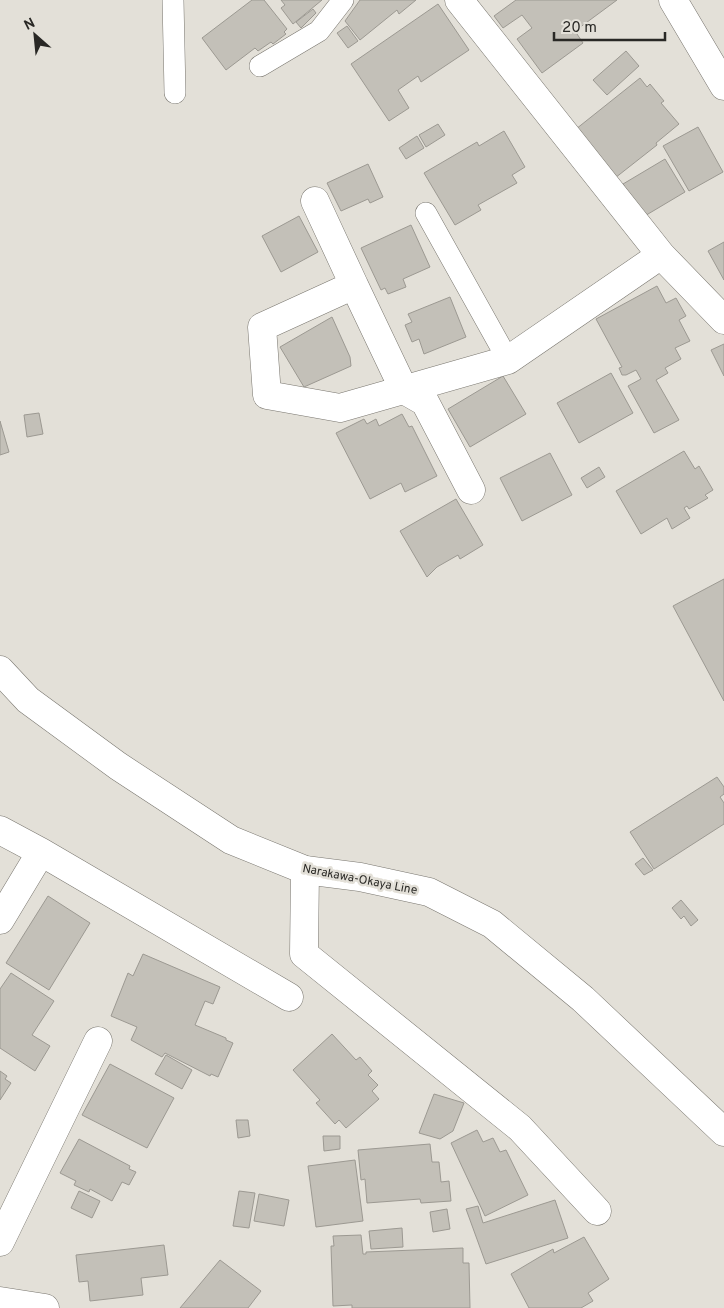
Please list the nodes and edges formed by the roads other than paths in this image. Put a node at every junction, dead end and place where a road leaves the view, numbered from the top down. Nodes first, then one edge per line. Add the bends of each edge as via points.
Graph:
1 (173, 0) edge
2 (343, 0) edge
3 (459, 0) edge
4 (673, 0) edge
5 (260, 66) dead end
6 (724, 86) edge
7 (174, 93) dead end
8 (314, 201) dead end
9 (426, 213) dead end
10 (661, 255) junction
11 (354, 285) junction
12 (724, 320) edge
13 (508, 360) junction
14 (404, 390) junction
15 (471, 490) dead end
16 (0, 670) edge
17 (0, 830) edge
18 (41, 852) junction
19 (305, 870) junction
20 (0, 920) edge
21 (289, 997) dead end
22 (98, 1041) dead end
23 (724, 1132) edge
24 (597, 1212) dead end
25 (0, 1242) edge
26 (0, 1301) edge
27 (45, 1308) edge

1 - 7 lane
2 - 5 lane via 319,31
3 - 10 street
4 - 6 street
8 - 11 street
9 - 13 lane
10 - 12 street
10 - 13 street
11 - 14 street
11 - 14 street via 262,327 267,395 340,408
13 - 14 street
14 - 15 street via 425,402
16 - 19 street, Narakawa-Okaya Line via 28,700 118,766 231,840
17 - 18 street
18 - 20 street
18 - 21 street
19 - 23 street, Narakawa-Okaya Line via 360,877 429,892 492,924 582,999
19 - 24 street via 304,954 520,1128
22 - 25 street
26 - 27 street

